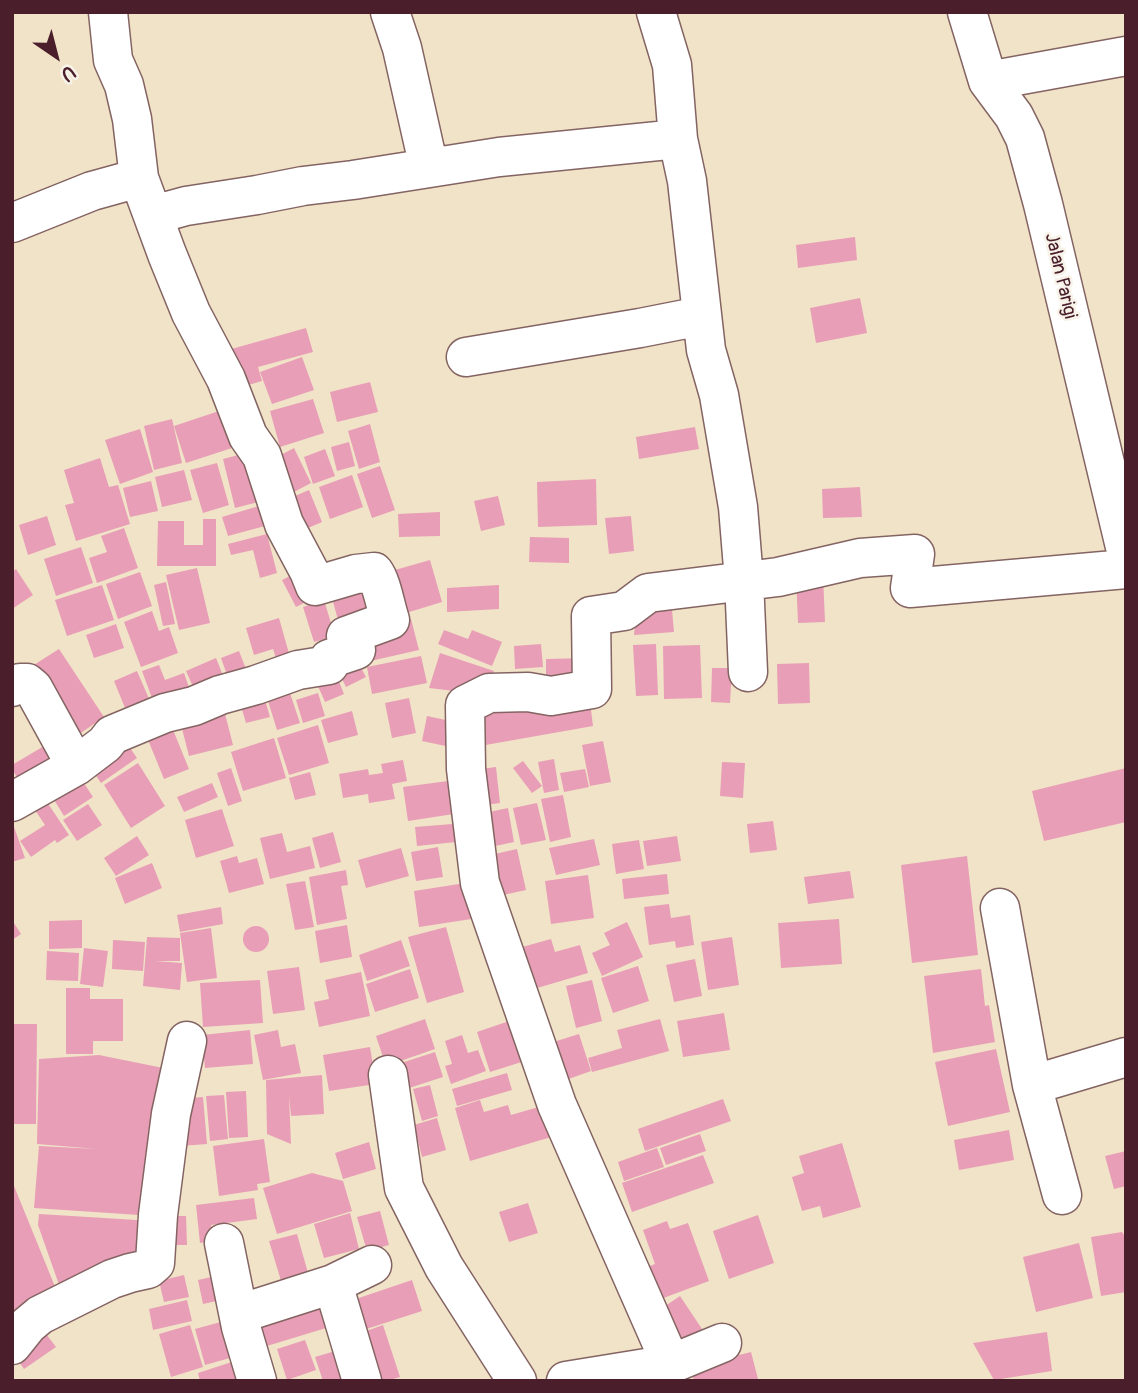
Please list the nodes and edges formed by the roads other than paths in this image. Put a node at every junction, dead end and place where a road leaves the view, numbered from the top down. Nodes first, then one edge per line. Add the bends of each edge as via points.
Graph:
1 (108, 12) edge
2 (390, 12) edge
3 (656, 12) edge
4 (967, 12) edge
5 (1126, 56) edge
6 (988, 81) junction
7 (678, 139) junction
8 (429, 168) junction
9 (139, 178) junction
10 (153, 215) junction
11 (12, 223) edge
12 (701, 316) junction
13 (466, 357) dead end
14 (1121, 508) edge
15 (1126, 551) edge
16 (1126, 569) edge
17 (744, 580) junction
18 (748, 672) dead end
19 (12, 687) edge
20 (76, 766) junction
21 (12, 802) edge
22 (1000, 908) dead end
23 (187, 1041) dead end
24 (1126, 1057) edge
25 (387, 1075) dead end
26 (1032, 1085) junction
27 (1062, 1195) dead end
28 (224, 1243) dead end
29 (372, 1265) dead end
30 (333, 1283) junction
31 (239, 1314) junction
32 (722, 1343) dead end
33 (12, 1345) edge
34 (671, 1364) junction
35 (257, 1381) edge
36 (362, 1381) edge
37 (517, 1381) edge
38 (566, 1381) edge

1 - 9 street via 113,60 132,119
2 - 8 street
3 - 7 street via 672,65
4 - 6 street, Jalan Parigi
5 - 6 street
6 - 14 street, Jalan Parigi via 1025,138
7 - 8 street
7 - 12 street via 687,181
8 - 10 street
9 - 10 street
9 - 11 street
10 - 20 street via 191,313 226,379 248,436 262,456 284,524 315,586 374,572 390,620 346,636 356,650 329,659 329,665 298,670 165,713 112,735
12 - 13 street
12 - 17 street via 728,443
14 - 15 street, Jalan Parigi
16 - 17 street via 910,588 915,554 860,558
17 - 18 street
17 - 34 street via 648,593 624,611 591,616 592,689 551,696 489,693 465,705 466,769 480,883 557,1105
19 - 20 street via 27,683 33,688
20 - 21 street
22 - 26 street
23 - 33 street via 171,1114 155,1263 40,1315
24 - 26 street
25 - 37 street via 404,1188 444,1267
26 - 27 street
28 - 31 street
29 - 30 street
30 - 31 street
30 - 36 street
31 - 35 street
32 - 34 street
34 - 38 street

